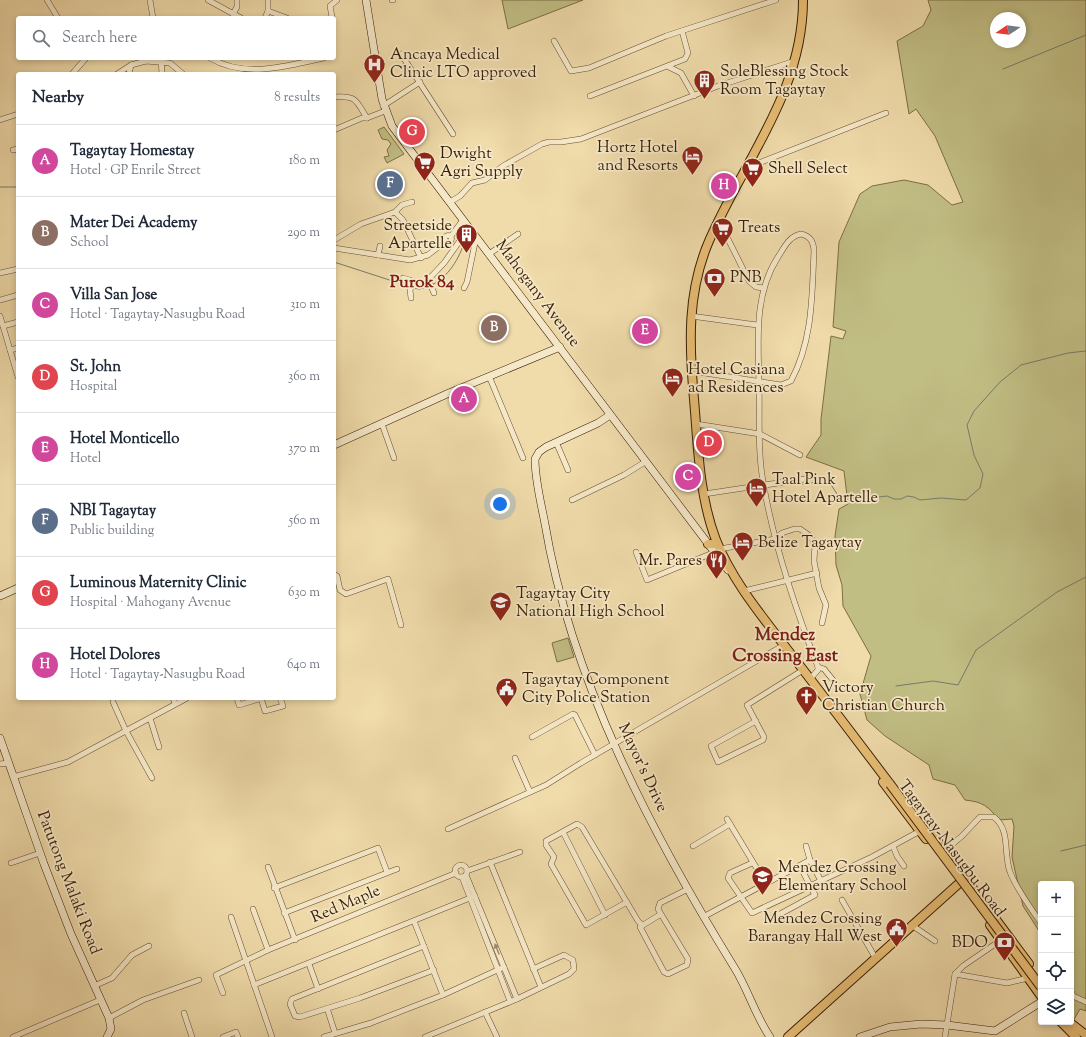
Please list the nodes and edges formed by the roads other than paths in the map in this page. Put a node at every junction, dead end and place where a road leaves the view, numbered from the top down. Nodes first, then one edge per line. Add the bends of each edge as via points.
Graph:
1 (46, 0) edge
2 (150, 0) edge
3 (208, 0) edge
4 (238, 0) edge
5 (268, 0) edge
6 (337, 0) edge
7 (366, 0) edge
8 (776, 0) edge
9 (803, 0) edge
10 (268, 11) junction
11 (233, 14) junction
12 (56, 16) edge
13 (153, 16) edge
14 (237, 16) edge
15 (266, 16) edge
16 (282, 16) edge
17 (332, 16) dead end
18 (682, 31) junction
19 (554, 41) dead end
20 (401, 54) dead end
21 (84, 60) edge
22 (162, 60) edge
23 (214, 60) edge
24 (315, 60) edge
25 (795, 61) junction
26 (131, 65) junction
27 (670, 67) junction
28 (74, 72) edge
29 (120, 72) edge
30 (129, 72) edge
31 (162, 72) edge
32 (181, 72) edge
33 (420, 82) junction
34 (590, 96) dead end
35 (694, 96) junction
36 (336, 97) edge
37 (384, 108) junction
38 (886, 113) dead end
39 (16, 115) edge
40 (367, 118) junction
41 (0, 120) edge
42 (336, 129) edge
43 (453, 134) dead end
44 (746, 168) junction
45 (412, 202) dead end
46 (450, 202) junction
47 (395, 212) junction
48 (463, 220) junction
49 (719, 221) junction
50 (468, 228) junction
51 (518, 234) dead end
52 (476, 238) junction
53 (336, 239) edge
54 (380, 246) dead end
55 (336, 248) edge
56 (489, 254) junction
57 (378, 255) junction
58 (421, 258) junction
59 (16, 269) edge
60 (0, 273) edge
61 (403, 278) dead end
62 (412, 285) junction
63 (464, 288) dead end
64 (764, 288) junction
65 (16, 296) edge
66 (411, 298) dead end
67 (0, 300) edge
68 (0, 316) edge
69 (691, 316) junction
70 (16, 323) edge
71 (757, 325) junction
72 (3, 326) junction
73 (560, 347) junction
74 (16, 348) edge
75 (10, 350) junction
76 (16, 366) edge
77 (692, 371) junction
78 (489, 376) junction
79 (759, 382) junction
80 (610, 415) junction
81 (382, 424) junction
82 (696, 424) junction
83 (760, 434) junction
84 (556, 442) junction
85 (336, 444) edge
86 (800, 455) dead end
87 (394, 458) dead end
88 (523, 458) dead end
89 (645, 462) junction
90 (568, 470) dead end
91 (805, 479) dead end
92 (763, 485) junction
93 (704, 494) junction
94 (572, 500) dead end
95 (775, 539) junction
96 (712, 542) junction
97 (717, 550) junction
98 (636, 552) dead end
99 (817, 573) junction
100 (336, 575) edge
101 (786, 581) junction
102 (16, 589) edge
103 (744, 591) junction
104 (0, 596) edge
105 (822, 623) dead end
106 (401, 625) dead end
107 (784, 645) junction
108 (818, 667) junction
109 (803, 670) junction
110 (810, 679) junction
111 (833, 680) dead end
112 (174, 700) edge
113 (183, 700) edge
114 (238, 700) edge
115 (255, 700) edge
116 (263, 700) edge
117 (281, 700) edge
118 (113, 702) dead end
119 (175, 704) junction
120 (150, 718) junction
121 (839, 718) junction
122 (756, 721) junction
123 (126, 731) junction
124 (532, 737) dead end
125 (0, 738) edge
126 (615, 744) junction
127 (159, 747) dead end
128 (596, 755) junction
129 (514, 758) dead end
130 (8, 762) junction
131 (0, 764) edge
132 (13, 777) junction
133 (152, 778) dead end
134 (530, 792) junction
135 (727, 819) dead end
136 (730, 824) junction
137 (448, 828) dead end
138 (920, 831) junction
139 (563, 832) junction
140 (693, 846) dead end
141 (806, 846) dead end
142 (894, 846) junction
143 (520, 852) dead end
144 (941, 852) junction
145 (40, 853) junction
146 (810, 860) junction
147 (490, 862) junction
148 (11, 863) dead end
149 (752, 863) junction
150 (800, 866) junction
151 (904, 866) dead end
152 (268, 867) dead end
153 (397, 869) dead end
154 (387, 872) junction
155 (456, 874) junction
156 (465, 874) junction
157 (962, 881) junction
158 (765, 882) junction
159 (821, 882) junction
160 (809, 886) junction
161 (274, 888) junction
162 (688, 889) junction
163 (742, 896) junction
164 (472, 897) junction
165 (842, 900) dead end
166 (627, 902) junction
167 (253, 909) dead end
168 (284, 913) junction
169 (661, 914) junction
170 (605, 915) junction
171 (231, 917) dead end
172 (703, 917) junction
173 (770, 919) dead end
174 (1038, 919) edge
175 (414, 921) junction
176 (642, 925) junction
177 (913, 926) junction
178 (295, 940) junction
179 (1001, 940) junction
180 (935, 941) dead end
181 (148, 946) dead end
182 (424, 946) junction
183 (268, 950) junction
184 (876, 959) junction
185 (246, 961) junction
186 (309, 964) junction
187 (504, 967) junction
188 (533, 968) junction
189 (499, 969) junction
190 (434, 970) junction
191 (955, 974) junction
192 (1038, 977) edge
193 (1028, 978) junction
194 (199, 980) dead end
195 (1038, 983) edge
196 (254, 985) junction
197 (94, 986) junction
198 (541, 987) junction
199 (318, 989) junction
200 (1038, 992) edge
201 (223, 993) dead end
202 (443, 995) junction
203 (1074, 996) edge
204 (517, 999) junction
205 (100, 1000) junction
206 (510, 1001) junction
207 (1086, 1002) edge
208 (1038, 1004) edge
209 (327, 1008) junction
210 (485, 1012) junction
211 (184, 1013) dead end
212 (109, 1018) junction
213 (1074, 1024) edge
214 (1074, 1024) edge
215 (947, 1025) junction
216 (1064, 1025) edge
217 (1086, 1032) edge
218 (335, 1033) junction
219 (23, 1035) edge
220 (1086, 1035) edge
221 (13, 1037) edge
222 (107, 1037) edge
223 (192, 1037) edge
224 (223, 1037) edge
225 (238, 1037) edge
226 (272, 1037) edge
227 (324, 1037) edge
228 (425, 1037) edge
229 (497, 1037) edge
230 (770, 1037) edge
231 (788, 1037) edge
232 (860, 1037) edge
233 (945, 1037) edge
234 (1076, 1037) edge

1 - 12 street
2 - 13 street
3 - 11 street
4 - 11 street
5 - 10 street
6 - 17 street via 330,6
7 - 37 street, Mahogany Avenue
8 - 18 street
9 - 25 main road, Tagaytay-Nasugbu Road
10 - 15 street
10 - 16 street
11 - 14 street
18 - 19 street via 589,68 571,71
18 - 27 street via 687,57
20 - 33 street
21 - 28 street
22 - 26 street
22 - 31 street
22 - 32 street via 174,64
23 - 24 street via 244,70 278,68
25 - 35 street
25 - 44 main road, Tagaytay-Nasugbu Road via 781,101
26 - 29 street
26 - 30 street
27 - 34 street
27 - 35 street via 681,73
33 - 37 street
33 - 43 street
35 - 46 street via 581,139 542,144 503,166 485,180 472,183
36 - 40 street via 353,98
37 - 40 street
37 - 46 street, Mahogany Avenue via 399,135
38 - 44 street
39 - 41 street
40 - 42 street
44 - 49 main road, Tagaytay-Nasugbu Road
45 - 47 street via 402,205
46 - 48 street, Mahogany Avenue
47 - 53 street via 361,224
47 - 58 street via 403,220
48 - 50 street, Mahogany Avenue
48 - 58 street via 451,236 446,236 446,241 432,253
49 - 64 street via 750,281
49 - 69 main road, Tagaytay-Nasugbu Road via 696,279
50 - 52 street, Mahogany Avenue
50 - 62 street via 431,286 420,283
51 - 56 street
52 - 56 street, Mahogany Avenue
52 - 63 street via 468,282
54 - 57 street
55 - 57 street
56 - 73 street, Mahogany Avenue
57 - 58 street via 405,260
59 - 60 street
61 - 62 street
62 - 66 street
64 - 71 street
64 - 79 street via 771,269 788,242 798,235 808,236 814,250 811,315 806,343 788,383 781,385
65 - 67 street
68 - 72 street
69 - 71 street
69 - 77 main road, Tagaytay-Nasugbu Road
70 - 72 street
71 - 79 street
72 - 75 street
73 - 78 street
73 - 80 street, Mahogany Avenue
74 - 75 street
75 - 76 street
77 - 79 street
77 - 82 main road, Tagaytay-Nasugbu Road
78 - 81 street
78 - 88 street
79 - 83 street
80 - 84 street, Mayor's Drive
80 - 89 street, Mahogany Avenue
81 - 85 street
81 - 87 street
82 - 83 street
82 - 93 main road, Tagaytay-Nasugbu Road
83 - 86 street
83 - 92 street
84 - 90 street
84 - 126 street, Mayor's Drive via 541,450 535,459 555,578 580,658
89 - 94 street
89 - 96 street, Mahogany Avenue
91 - 92 street
92 - 93 street
92 - 95 street
93 - 96 main road, Tagaytay-Nasugbu Road
95 - 97 street
95 - 99 street via 782,533 794,529 810,536 815,544 814,561
95 - 101 street
96 - 97 main road, Tagaytay-Nasugbu Road
97 - 98 street via 647,580
97 - 103 main road, Tagaytay-Nasugbu Road
99 - 101 street
99 - 105 street via 819,588 826,605
100 - 106 street via 340,590 346,594 388,579
101 - 103 street
101 - 108 street
102 - 104 street
103 - 107 main road, Tagaytay-Nasugbu Road
107 - 109 main road, Tagaytay-Nasugbu Road
107 - 126 street
108 - 110 street
108 - 111 street via 824,669
109 - 110 main road, Tagaytay-Nasugbu Road
109 - 122 street via 749,703 748,707
110 - 121 main road, Tagaytay-Nasugbu Road
112 - 119 street
113 - 119 street
114 - 115 street via 239,705
116 - 117 street via 266,711 283,706
118 - 123 street
119 - 120 street
120 - 123 street
120 - 127 street
121 - 138 main road, Tagaytay-Nasugbu Road via 848,735
121 - 144 main road, Tagaytay-Nasugbu Road via 855,733
121 - 195 main road, Tagaytay-Nasugbu Road, bridge
122 - 122 street via 763,740 718,762 711,746
123 - 132 street via 68,762
123 - 133 street
124 - 128 street via 575,714
125 - 130 street, Patutong Malaki Road
126 - 128 street
126 - 162 street, Mayor's Drive via 648,814
128 - 134 street
129 - 134 street
130 - 131 street
130 - 132 street, Patutong Malaki Road
132 - 145 street, Patutong Malaki Road
134 - 137 street
135 - 136 street
136 - 140 street
136 - 149 street
138 - 142 street
138 - 144 main road, Tagaytay-Nasugbu Road
139 - 166 street via 577,824 582,827
139 - 170 street
139 - 170 street via 546,841 554,857 551,864 586,925
141 - 146 street
142 - 151 street
142 - 159 street
143 - 147 street
144 - 157 main road, Tagaytay-Nasugbu Road
144 - 174 street via 962,836 980,817 994,817 1005,829 1010,871
145 - 148 street
145 - 197 street, Patutong Malaki Road
146 - 150 street
146 - 159 street
147 - 156 street
147 - 188 street
149 - 158 street
149 - 163 street via 728,875
150 - 158 street
150 - 160 street
152 - 161 street
153 - 154 street
154 - 161 street via 378,848
154 - 168 street
155 - 156 street
155 - 156 street, Red Maple via 456,869 460,865 465,867
155 - 178 street, Red Maple
156 - 164 street
157 - 177 main road
157 - 179 main road, Tagaytay-Nasugbu Road
157 - 192 main road, Tagaytay-Nasugbu Road
158 - 163 street
159 - 160 street
160 - 163 street via 752,914
160 - 173 street via 814,895
161 - 168 street
162 - 169 street via 660,903 658,909
162 - 172 street, Mayor's Drive
163 - 172 street
164 - 175 street
187 -> 164 street
164 - 189 street
165 - 184 street
166 - 170 street
166 - 176 street
167 - 183 street
168 - 178 street
169 - 176 street
169 - 176 street via 688,959 687,965 668,974 664,972 640,927
171 - 185 street
172 - 230 street, Mayor's Drive via 735,968
175 - 182 street
175 - 186 street
177 - 180 street
177 - 184 main road
178 - 183 street, Red Maple
179 - 191 street
179 - 193 main road, Tagaytay-Nasugbu Road
181 - 197 street via 132,955 112,978
182 - 190 street
182 - 199 street
183 - 185 street, Red Maple
184 - 231 main road
185 - 196 street
185 - 201 street, Red Maple via 216,975
186 - 196 street
186 - 199 street
187 - 189 street
187 - 204 street
188 - 198 street
188 - 198 street via 564,955 574,960 574,969 569,974
189 - 202 street
189 - 206 street
190 - 202 street
190 - 209 street
191 - 193 street via 1007,982
191 - 215 street
193 - 200 main road, Tagaytay-Nasugbu Road
194 - 212 street via 143,1000
196 - 226 street
197 - 205 street, Patutong Malaki Road
198 - 204 street
199 - 209 street via 292,999 290,1004 294,1016
202 - 218 street via 370,1023
203 - 207 street
204 - 206 street
205 - 212 street, Patutong Malaki Road
205 - 219 street
206 - 210 street
208 - 215 street via 995,1031
209 - 218 street
210 - 228 street
210 - 229 street
211 - 223 street
212 - 222 street via 111,1029
213 - 217 main road
214 - 220 main road
215 - 232 street via 896,1026
215 - 233 street
216 - 234 main road
218 - 227 street
219 - 221 street
224 - 225 street via 236,1032

